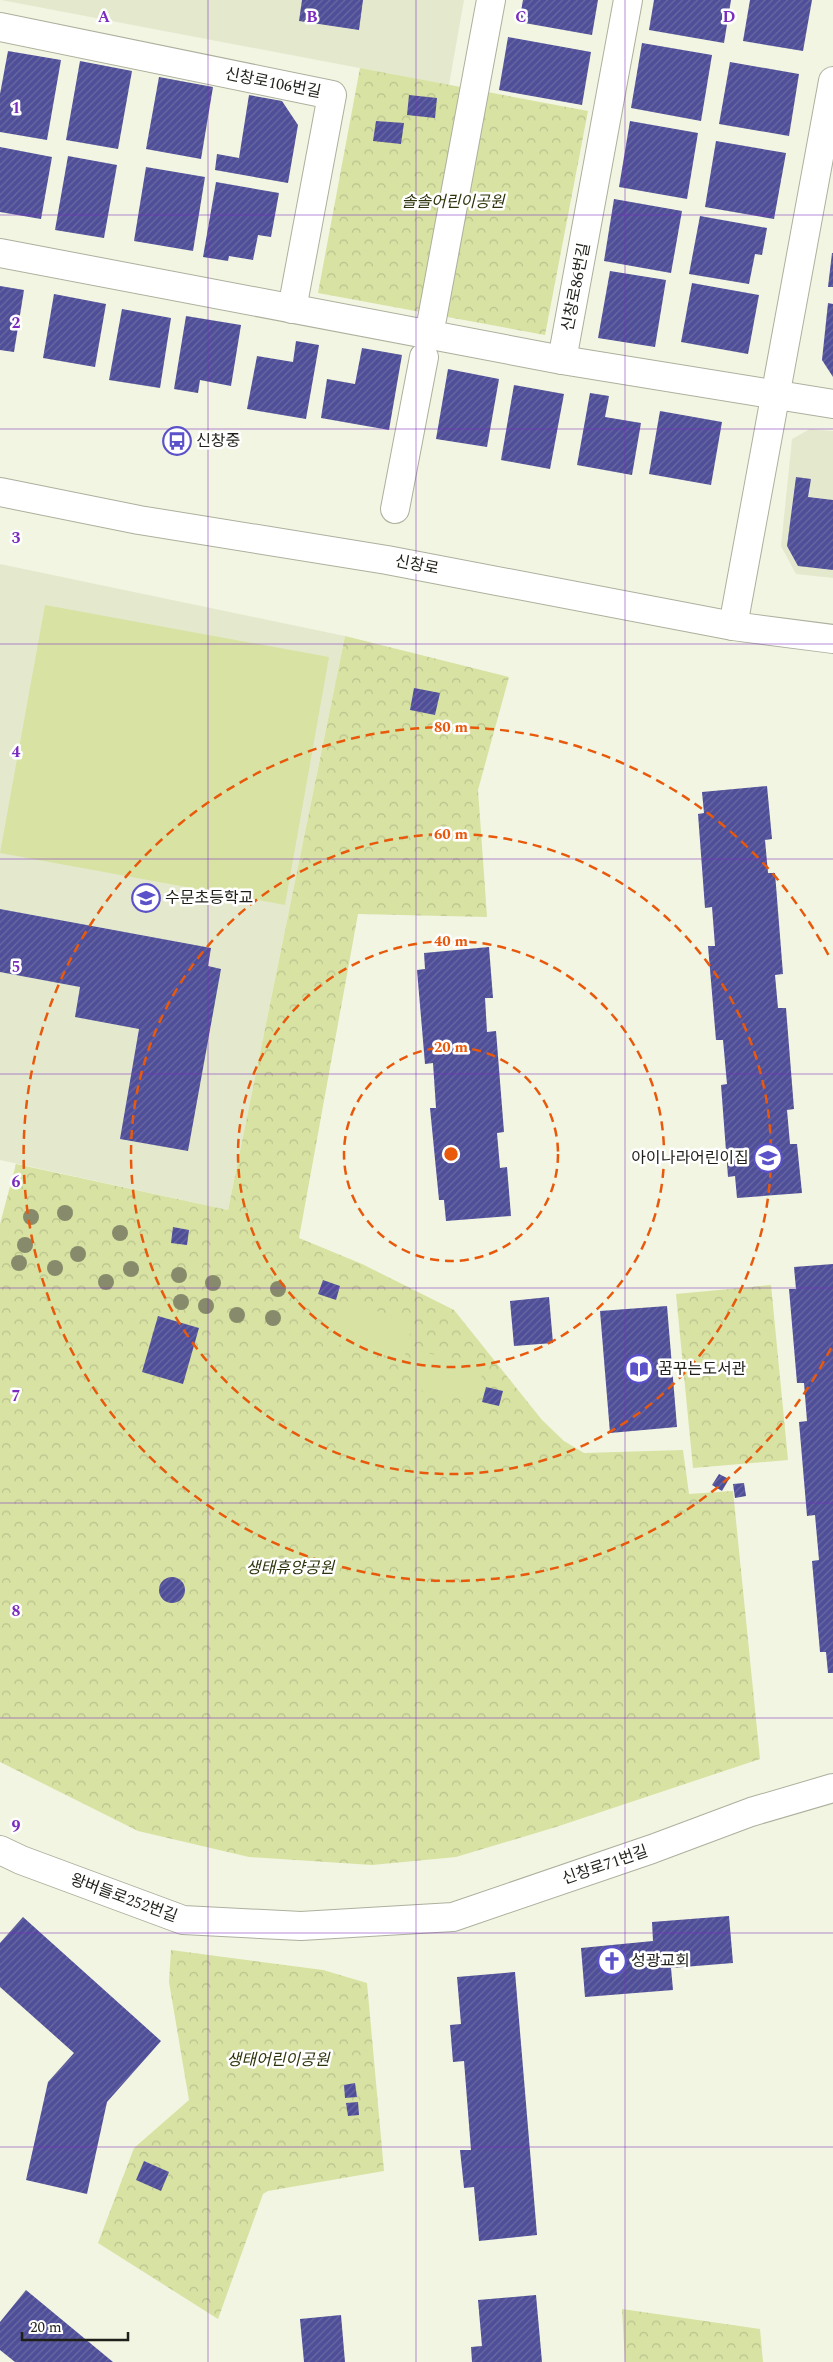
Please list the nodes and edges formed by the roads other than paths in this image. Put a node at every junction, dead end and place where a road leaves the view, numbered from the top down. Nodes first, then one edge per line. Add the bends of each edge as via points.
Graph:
1 (490, 0) edge
2 (628, 0) edge
3 (0, 28) edge
4 (833, 81) edge
5 (824, 183) edge
6 (0, 253) edge
7 (292, 309) junction
8 (432, 318) dead end
9 (424, 357) dead end
10 (562, 360) junction
11 (777, 395) junction
12 (833, 404) edge
13 (0, 492) edge
14 (395, 509) dead end
15 (733, 626) junction
16 (833, 639) edge
17 (833, 1788) edge
18 (0, 1850) edge
19 (374, 1922) joint

1 - 8 street
2 - 10 street, 신창로86번길
3 - 7 street, 신창로106번길 via 332,95
4 - 5 street
5 - 11 street
6 - 7 street
7 - 10 street
9 - 14 street
10 - 11 street
11 - 12 street
11 - 15 street
13 - 15 street, 신창로 via 147,521 387,560
15 - 16 street, 신창로
17 - 19 street, 신창로71번길 via 751,1812 453,1917
18 - 19 street, 왕버들로252번길 via 183,1920 301,1926

